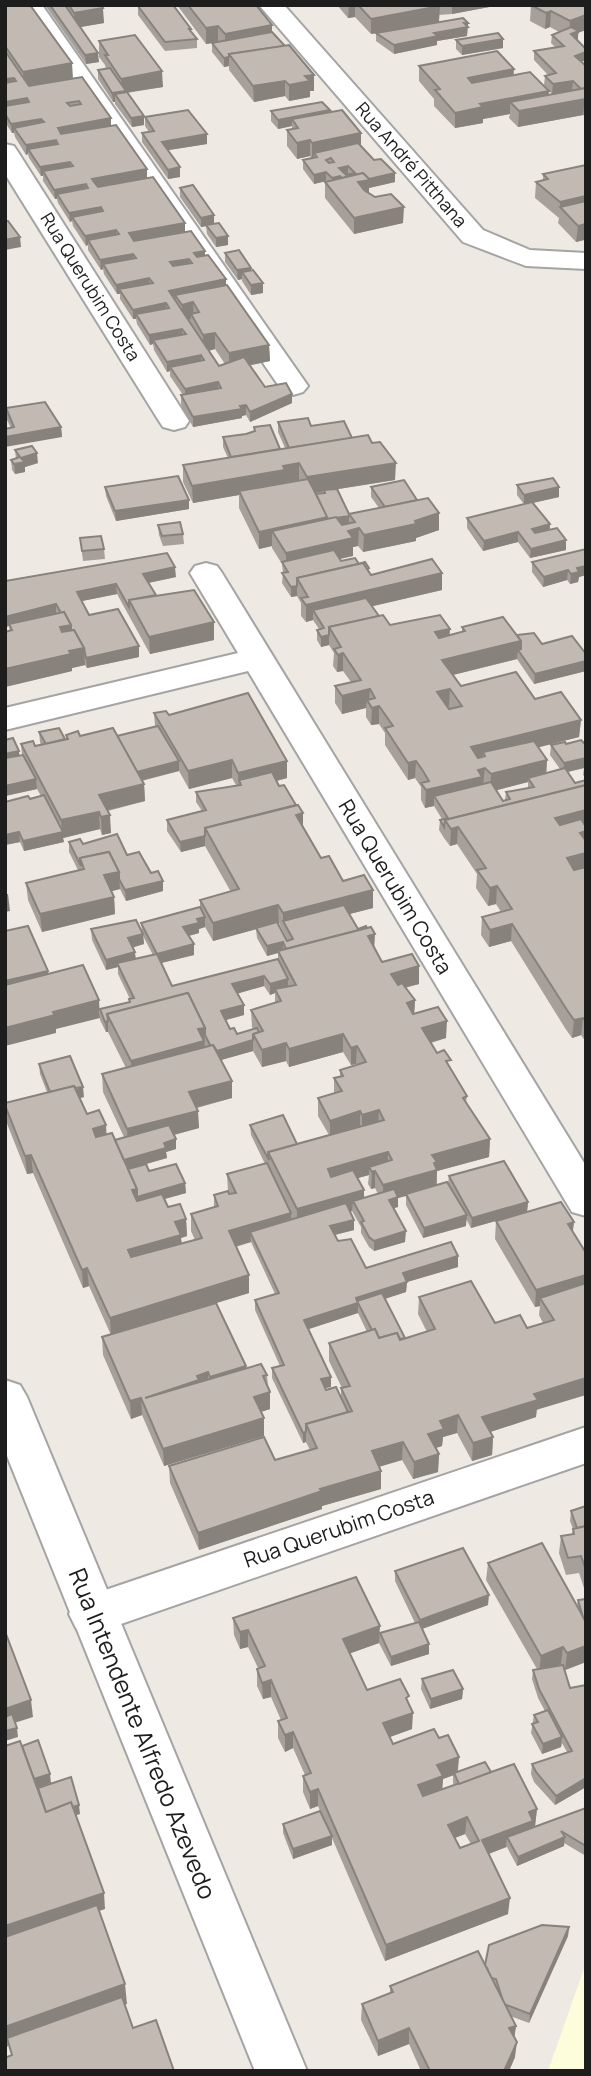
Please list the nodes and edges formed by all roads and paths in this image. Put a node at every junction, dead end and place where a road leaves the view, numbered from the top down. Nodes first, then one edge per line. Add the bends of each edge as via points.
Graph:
1 (30, 5) edge
2 (271, 5) edge
3 (5, 152) edge
4 (586, 261) edge
5 (293, 386) dead end
6 (174, 421) dead end
7 (206, 573) dead end
8 (256, 659) junction
9 (5, 719) edge
10 (586, 1201) edge
11 (5, 1396) edge
12 (586, 1445) edge
13 (92, 1614) junction
14 (281, 2071) edge

1 - 5 street
2 - 4 street, Rua André Pitthana via 473,236 526,258
3 - 6 street, Rua Querubim Costa
7 - 8 street, Rua Querubim Costa
8 - 9 street
8 - 10 street, Rua Querubim Costa
11 - 13 street, Rua Intendente Alfredo Azevedo
12 - 13 street, Rua Querubim Costa
13 - 14 street, Rua Intendente Alfredo Azevedo

